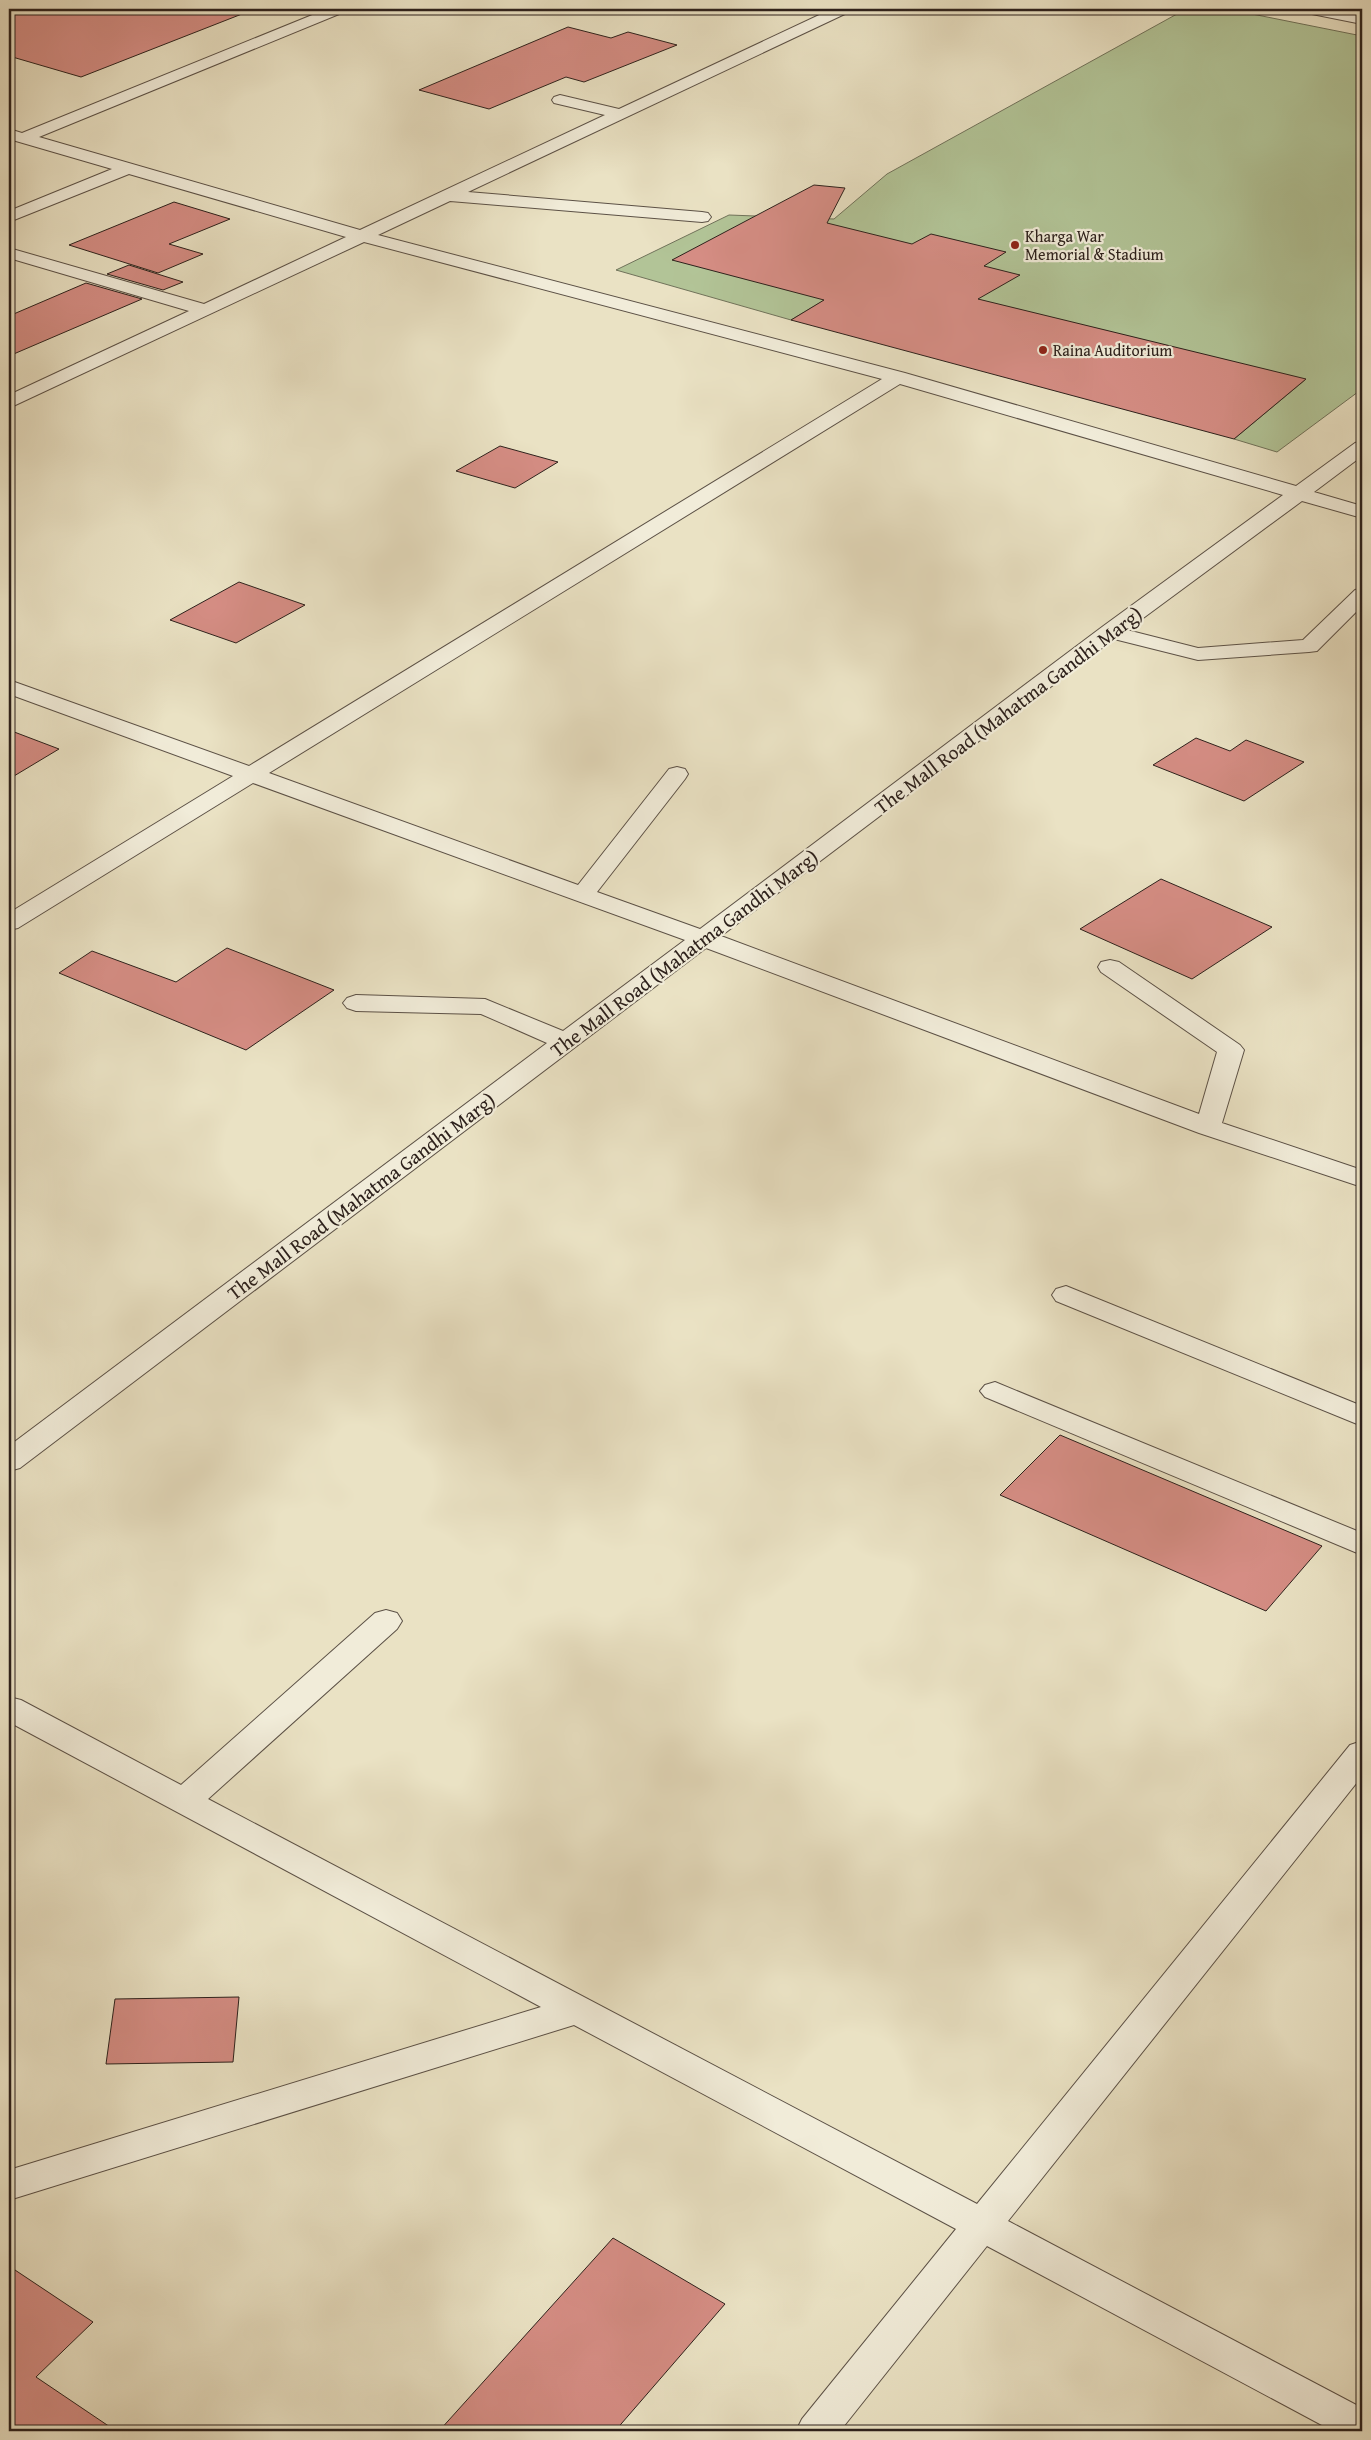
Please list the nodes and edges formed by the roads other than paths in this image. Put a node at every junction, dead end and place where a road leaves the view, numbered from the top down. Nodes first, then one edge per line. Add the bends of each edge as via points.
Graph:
1 (339, 9) edge
2 (844, 9) edge
3 (1307, 9) edge
4 (1362, 20) edge
5 (560, 100) dead end
6 (621, 114) junction
7 (16, 136) edge
8 (129, 168) junction
9 (449, 196) junction
10 (9, 217) edge
11 (702, 217) dead end
12 (362, 236) junction
13 (9, 253) edge
14 (203, 309) junction
15 (898, 377) junction
16 (9, 402) edge
17 (1362, 447) edge
18 (1299, 495) junction
19 (1362, 512) edge
20 (1362, 594) edge
21 (1110, 632) junction
22 (9, 687) edge
23 (251, 773) junction
24 (677, 774) dead end
25 (584, 894) junction
26 (9, 923) edge
27 (703, 938) junction
28 (1110, 967) dead end
29 (356, 1003) dead end
30 (566, 1042) junction
31 (1208, 1127) junction
32 (1362, 1179) edge
33 (1066, 1295) dead end
34 (995, 1390) dead end
35 (1362, 1417) edge
36 (9, 1461) edge
37 (1362, 1545) edge
38 (386, 1621) dead end
39 (9, 1708) edge
40 (1362, 1753) edge
41 (184, 1801) junction
42 (578, 2010) junction
43 (9, 2185) edge
44 (983, 2226) junction
45 (1362, 2427) edge
46 (816, 2431) edge

1 - 7 street
2 - 6 street
3 - 4 street
5 - 6 street
6 - 9 street
7 - 8 street
8 - 10 street
8 - 12 street
9 - 11 street
9 - 12 street
12 - 14 street
12 - 15 street
13 - 14 street
14 - 16 street
15 - 18 street
15 - 23 street
17 - 18 street, The Mall Road (Mahatma Gandhi Marg)
18 - 19 street
18 - 21 street, The Mall Road (Mahatma Gandhi Marg)
20 - 21 street via 1309,646 1198,654
21 - 27 street, The Mall Road (Mahatma Gandhi Marg)
22 - 23 street
23 - 25 street
23 - 26 street
24 - 25 street
25 - 27 street
27 - 30 street, The Mall Road (Mahatma Gandhi Marg)
27 - 31 street
28 - 31 street via 1231,1050
29 - 30 street via 484,1007
30 - 36 street, The Mall Road (Mahatma Gandhi Marg)
31 - 32 street
33 - 35 street
34 - 37 street
38 - 41 street
39 - 41 street
40 - 44 street
41 - 42 street
42 - 43 street
42 - 44 street
44 - 45 street
44 - 46 street

